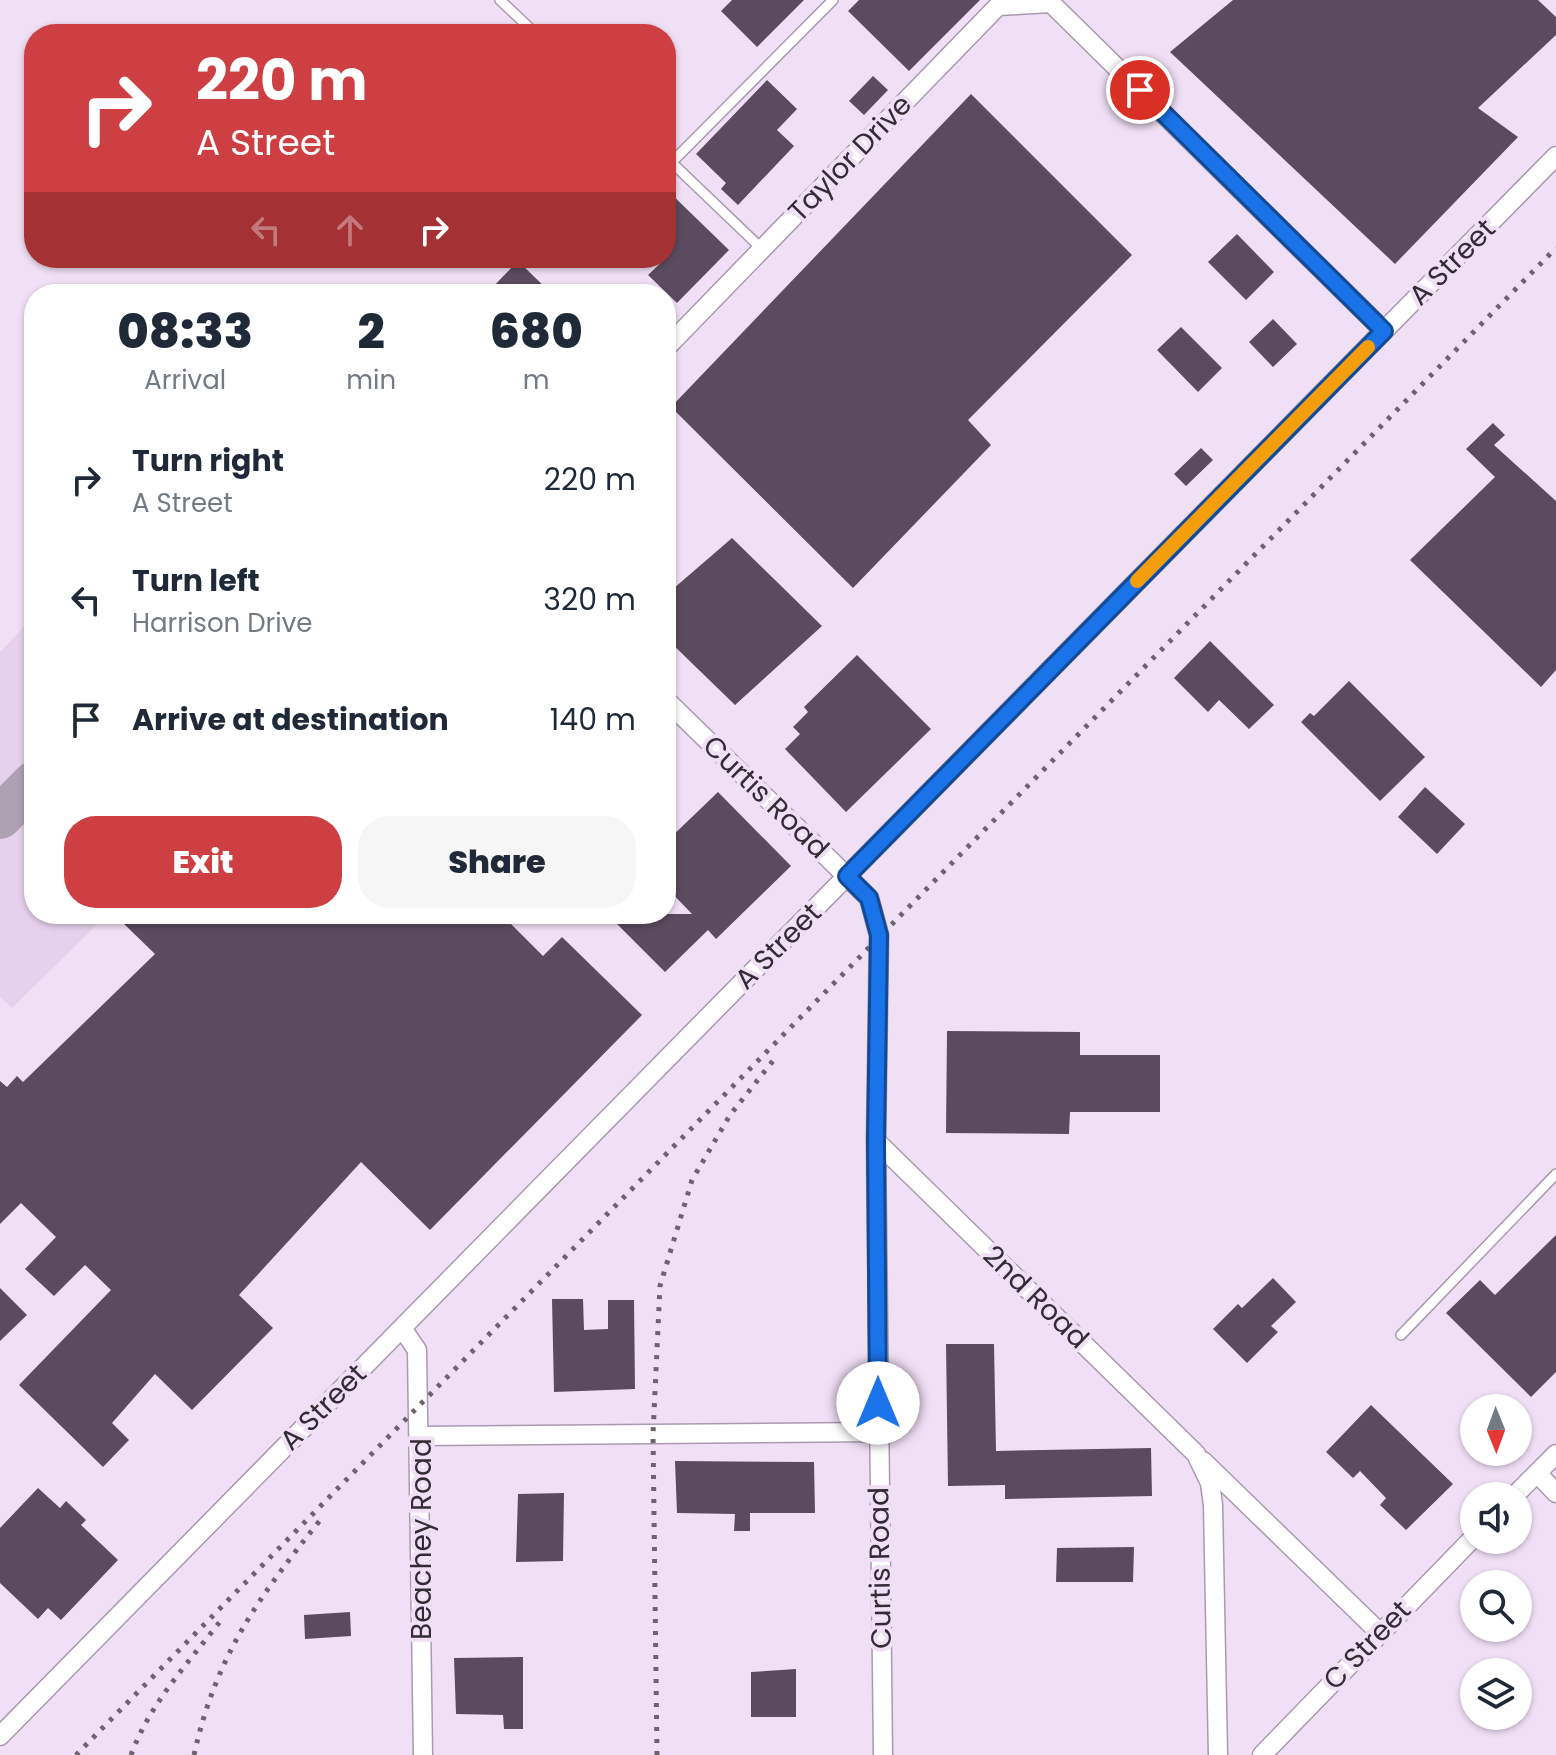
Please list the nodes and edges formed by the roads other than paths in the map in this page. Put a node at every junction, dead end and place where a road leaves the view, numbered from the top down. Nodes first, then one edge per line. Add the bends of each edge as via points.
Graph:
1 (500, 0) edge
2 (833, 0) edge
3 (1049, 1) edge
4 (525, 24) edge
5 (676, 153) edge
6 (1556, 156) edge
7 (676, 167) edge
8 (761, 248) junction
9 (1384, 331) junction
10 (676, 337) edge
11 (676, 710) edge
12 (847, 876) junction
13 (876, 1141) junction
14 (1556, 1174) edge
15 (402, 1328) junction
16 (1401, 1335) dead end
17 (878, 1432) junction
18 (420, 1436) junction
19 (1196, 1454) junction
20 (1556, 1454) edge
21 (1537, 1473) junction
22 (1528, 1482) edge
23 (1556, 1493) edge
24 (1460, 1551) edge
25 (1379, 1632) junction
26 (0, 1736) edge
27 (423, 1755) edge
28 (883, 1755) edge
29 (1218, 1755) edge
30 (1262, 1755) edge

1 - 4 lane
2 - 5 lane
3 - 8 street, Taylor Drive via 998,6
3 - 9 street
6 - 9 street, A Street
7 - 8 lane
8 - 10 street, Taylor Drive
9 - 12 street, A Street
11 - 12 street, Curtis Road
12 - 13 street, Curtis Road via 869,898 879,935
12 - 15 street, A Street
13 - 17 street, Curtis Road
13 - 19 street, 2nd Road
14 - 16 lane
15 - 18 street, Beachey Road via 417,1350
15 - 26 street, A Street
17 - 18 street
17 - 28 street, Curtis Road
18 - 27 street, Beachey Road
19 - 25 street, 2nd Road
19 - 29 street, 2nd Road via 1210,1483 1213,1505
20 - 21 street
21 - 22 street
21 - 23 street
24 - 25 street, C Street
25 - 30 street, C Street

